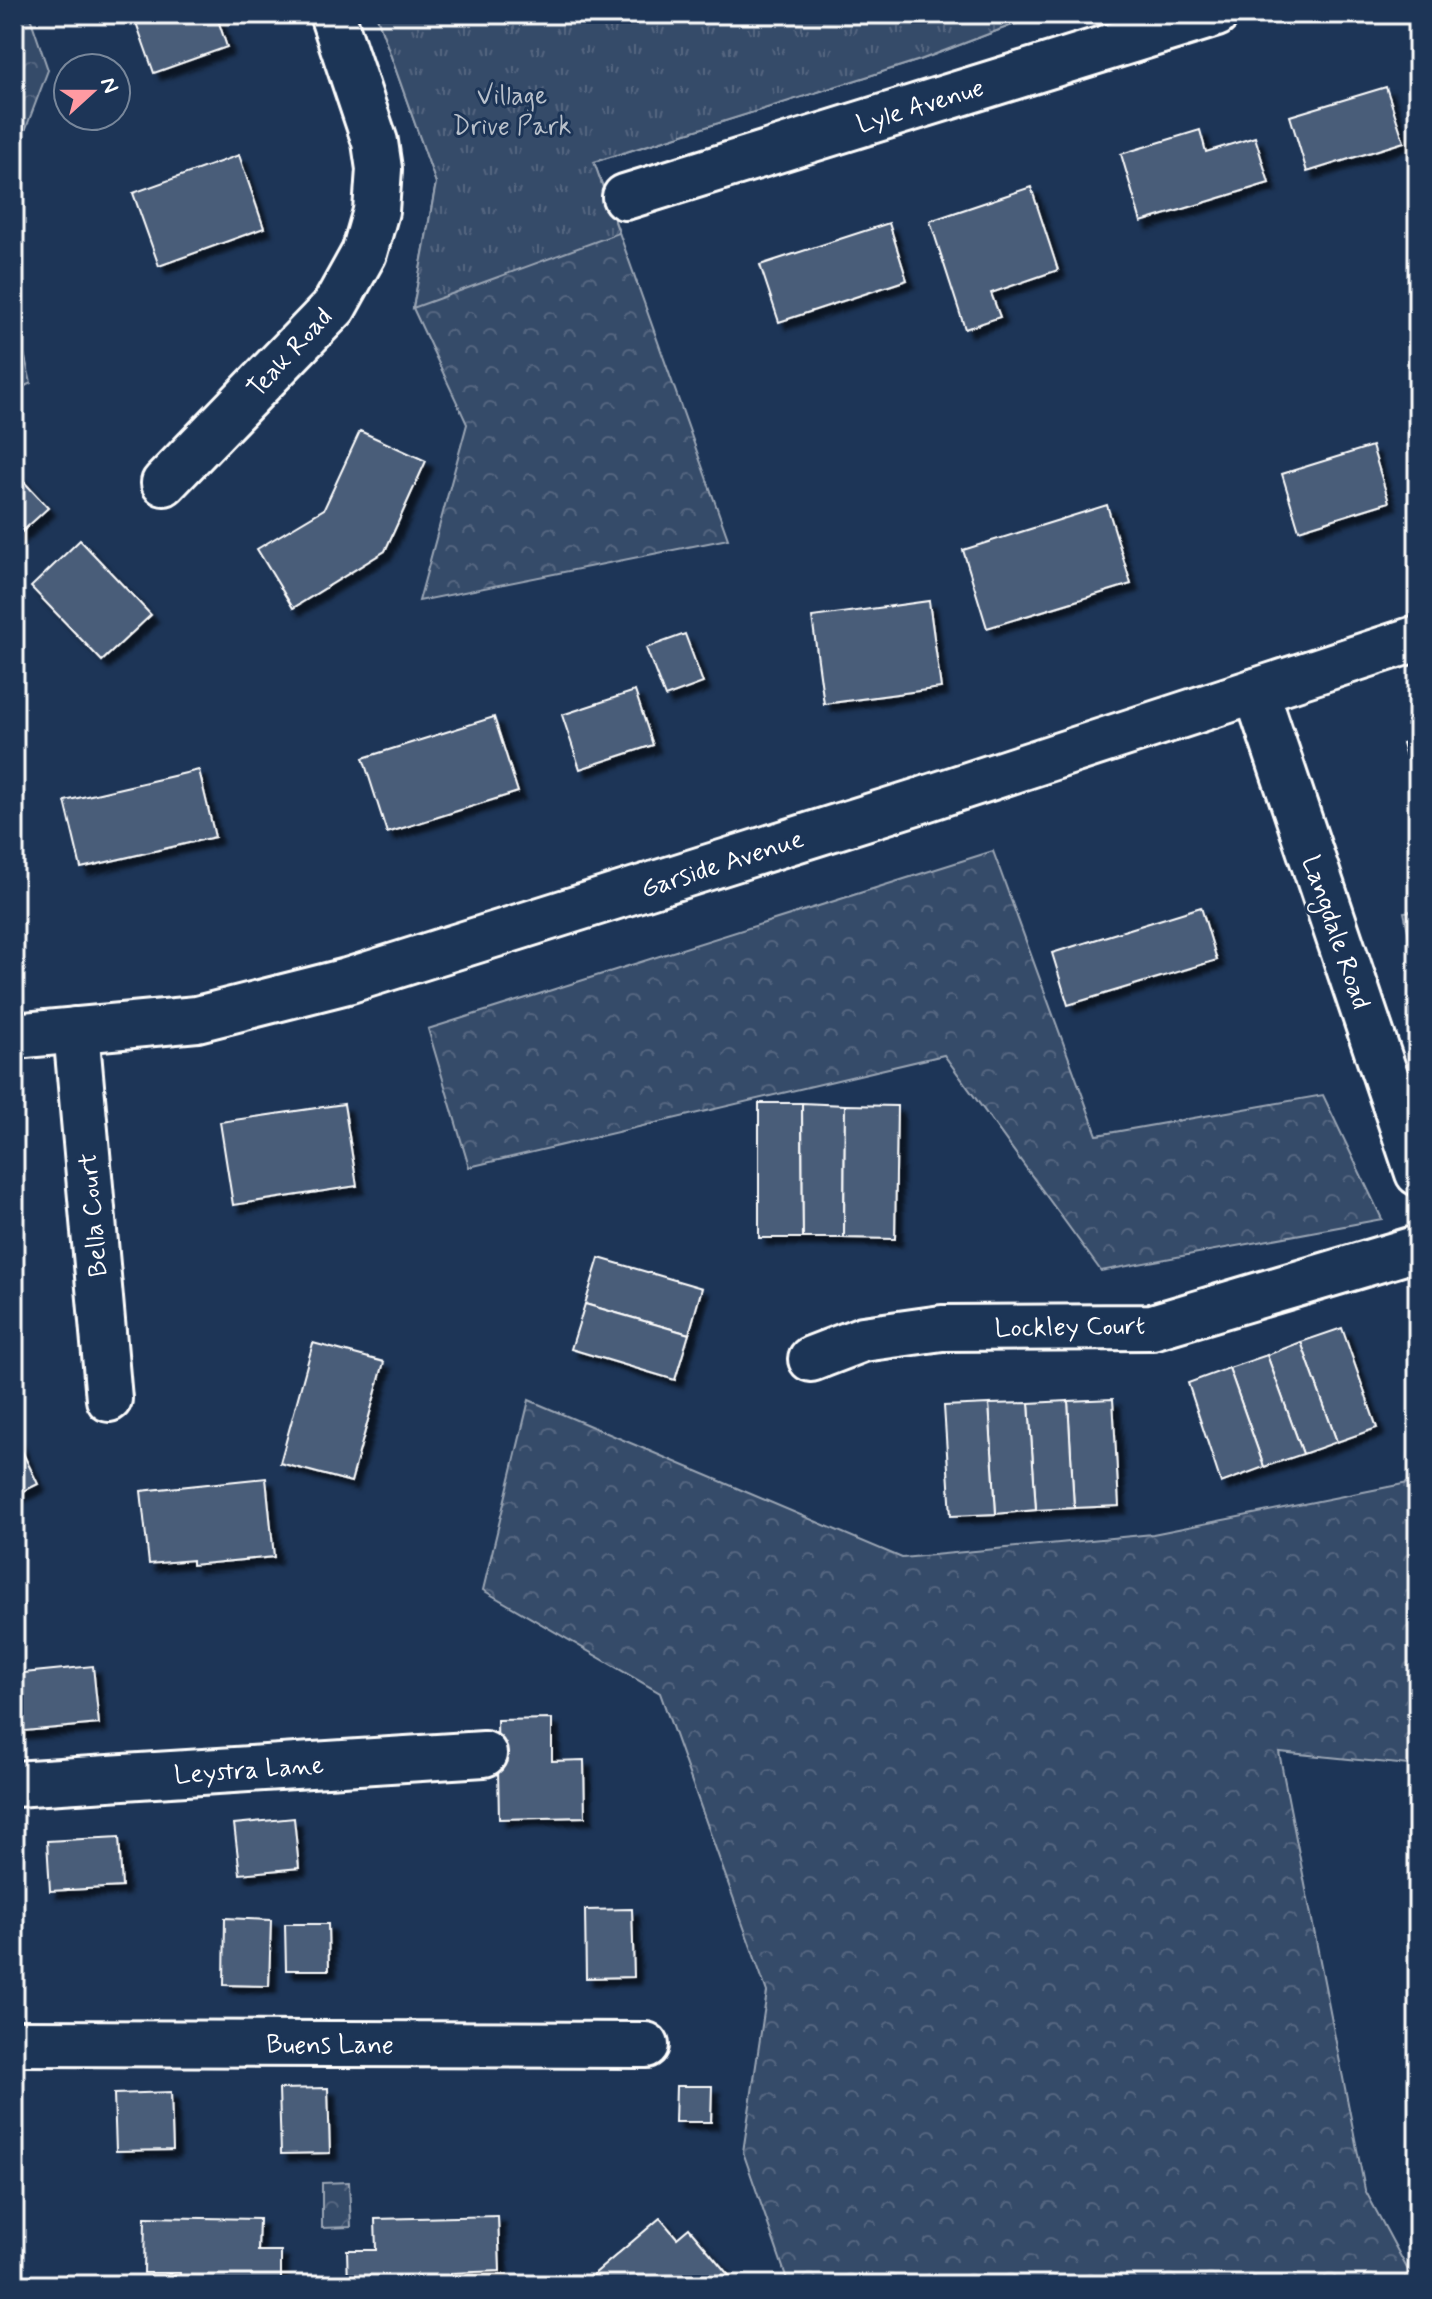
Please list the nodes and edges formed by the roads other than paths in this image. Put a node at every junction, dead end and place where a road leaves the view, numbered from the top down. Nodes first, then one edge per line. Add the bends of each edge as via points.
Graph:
1 (332, 14) edge
2 (1216, 14) edge
3 (625, 197) dead end
4 (164, 483) dead end
5 (1418, 638) edge
6 (1256, 691) junction
7 (76, 1030) junction
8 (14, 1036) edge
9 (1418, 1173) edge
10 (1418, 1248) edge
11 (811, 1359) dead end
12 (109, 1399) dead end
13 (484, 1754) dead end
14 (14, 1784) edge
15 (14, 2043) edge
16 (646, 2045) dead end

1 - 4 street, Teak Road via 375,142 379,169 376,211 364,253 334,307
2 - 3 street, Lyle Avenue
5 - 6 street, Garside Avenue
6 - 7 street, Garside Avenue via 347,981 197,1019
6 - 9 street, Langdale Road
7 - 8 street, Garside Avenue
7 - 12 street, Bella Court
10 - 11 street, Lockley Court via 1152,1327 942,1328 863,1339
13 - 14 street, Leystra Lane
15 - 16 street, Buens Lane

